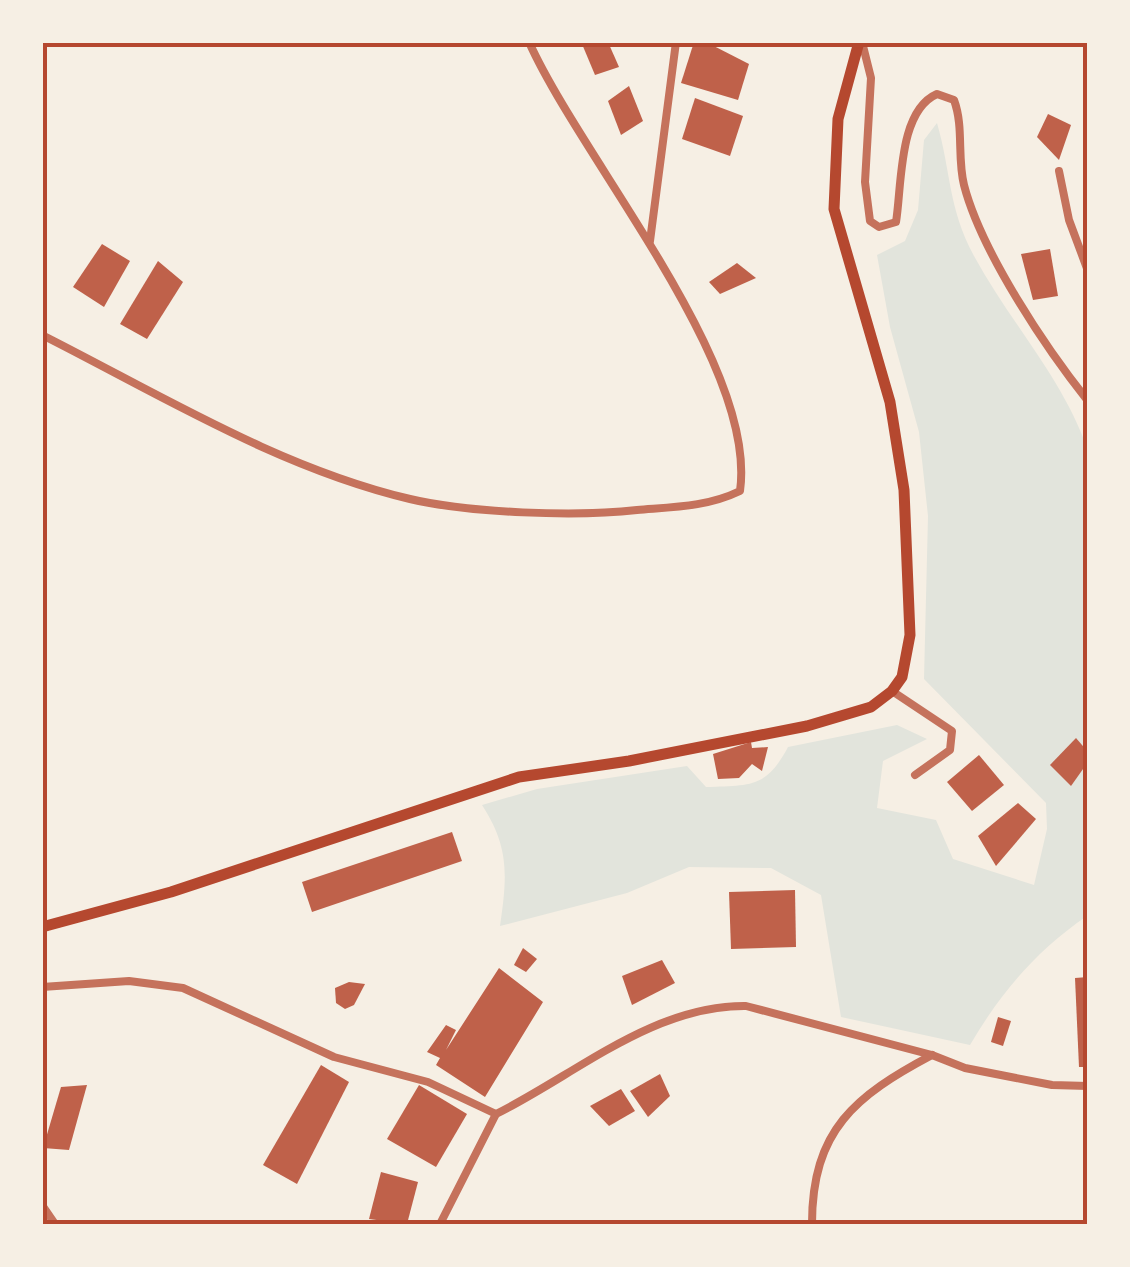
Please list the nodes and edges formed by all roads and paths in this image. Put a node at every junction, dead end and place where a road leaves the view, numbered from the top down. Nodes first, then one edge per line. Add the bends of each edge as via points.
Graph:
1 (529, 42) edge
2 (676, 42) edge
3 (860, 42) edge
4 (1059, 172) dead end
5 (650, 242) junction
6 (1088, 271) edge
7 (42, 335) edge
8 (1088, 401) edge
9 (892, 690) junction
10 (915, 775) dead end
11 (42, 927) edge
12 (42, 987) edge
13 (932, 1055) junction
14 (1088, 1086) edge
15 (496, 1114) junction
16 (42, 1205) edge
17 (54, 1224) edge
18 (440, 1224) edge
19 (812, 1224) edge

1 - 5 street
2 - 5 street
3 - 8 street via 872,78 865,182 870,221 878,228 896,222 907,142 920,107 937,94 954,100 971,207 1034,325
3 - 9 main road via 838,120 834,210 890,402 904,490 910,635 902,677
4 - 6 street
5 - 7 street via 723,388 744,465 740,492 716,502 590,516 412,500 223,428
9 - 10 street via 952,731 950,750
9 - 11 main road via 872,707 807,726 519,777 171,892
12 - 15 street via 129,981 183,988 334,1056 428,1082
13 - 14 street via 1010,1078
13 - 15 street via 746,1006 722,1006 695,1011 600,1054
13 - 19 street via 868,1093 832,1131 822,1152
15 - 18 street
16 - 17 street

